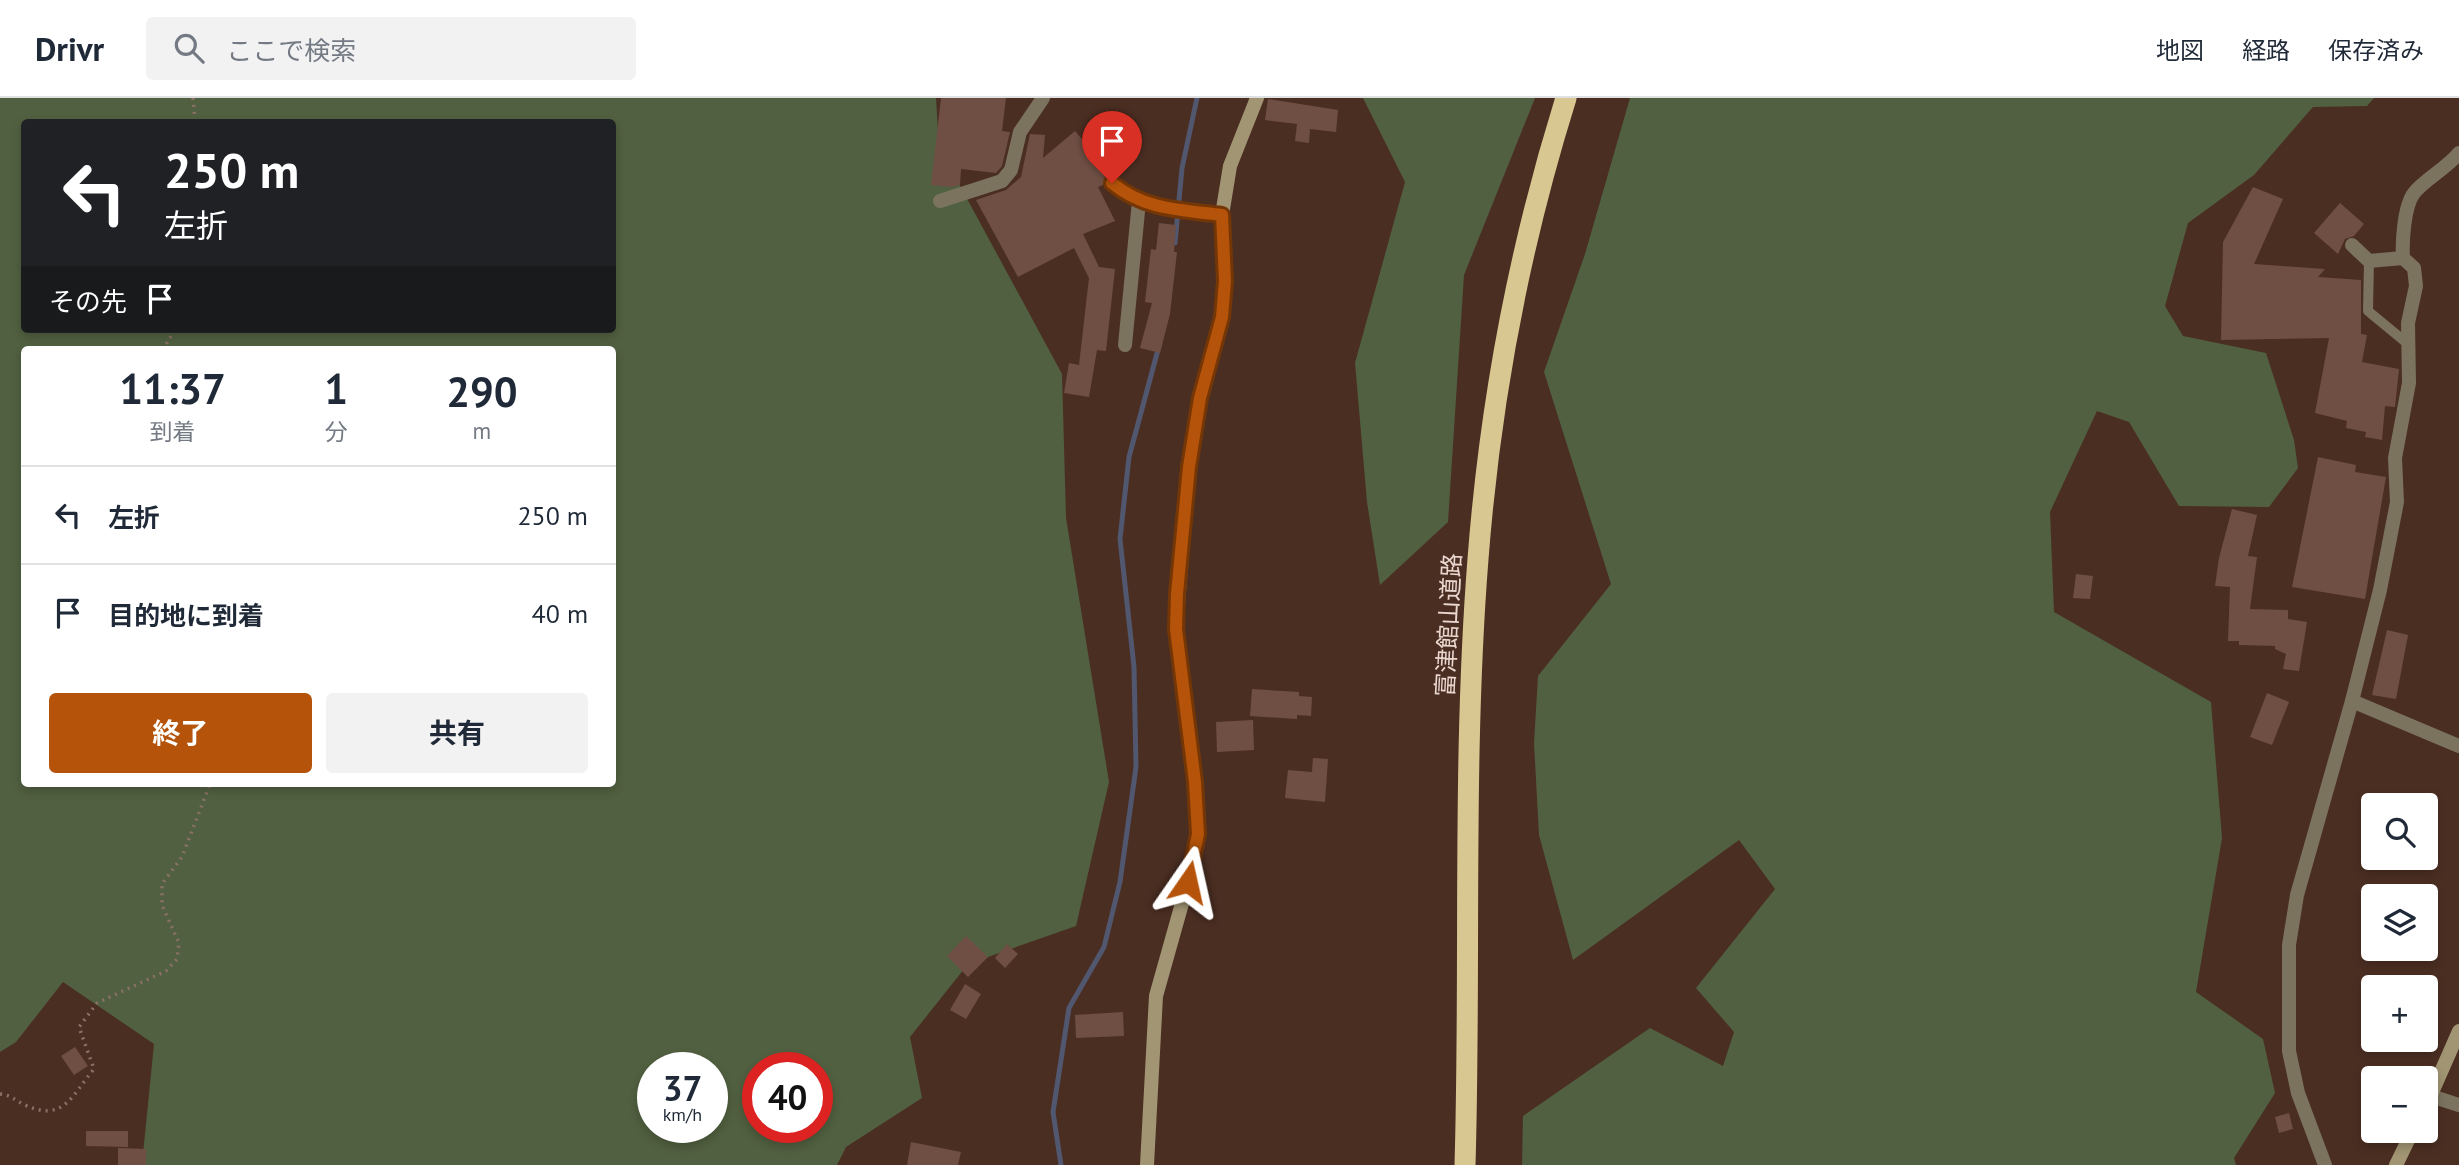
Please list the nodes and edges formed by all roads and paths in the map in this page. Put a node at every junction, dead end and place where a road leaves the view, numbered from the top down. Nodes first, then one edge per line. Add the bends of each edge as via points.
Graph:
1 (193, 98) edge
2 (1043, 98) edge
3 (1257, 98) edge
4 (1566, 98) edge
5 (195, 119) edge
6 (2459, 153) edge
7 (1112, 183) dead end
8 (940, 201) dead end
9 (1139, 201) junction
10 (1222, 215) junction
11 (2352, 245) dead end
12 (2403, 258) junction
13 (2369, 261) junction
14 (2408, 344) junction
15 (1125, 345) dead end
16 (2352, 701) junction
17 (2459, 746) edge
18 (209, 787) edge
19 (2459, 1031) edge
20 (2438, 1078) edge
21 (0, 1094) edge
22 (2438, 1102) edge
23 (2459, 1105) edge
24 (2407, 1143) edge
25 (1147, 1165) edge
26 (1465, 1165) edge
27 (2325, 1165) edge
28 (2396, 1165) edge

1 - 5 path
2 - 8 street via 1020,132 1011,170 1002,181
3 - 10 street via 1230,166
4 - 26 highway, 富津館山道路 via 1509,326 1478,559 1469,769
6 - 12 street via 2413,194 2401,239
7 - 9 street
9 - 10 street
9 - 15 street
10 - 25 street via 1222,317 1200,398 1177,594 1176,629 1198,834 1156,996
11 - 13 street
12 - 13 street
12 - 14 street via 2414,268 2416,286
13 - 14 lane via 2368,311
14 - 16 street via 2409,383 2395,458 2398,502
16 - 17 street
16 - 27 street via 2297,895 2289,945 2289,1051 2298,1093
18 - 21 path via 182,858 162,884 162,905 179,943 177,959 166,971 97,1003 79,1027 94,1069 67,1106 56,1111 37,1110
19 - 20 street
22 - 23 street
24 - 28 street

